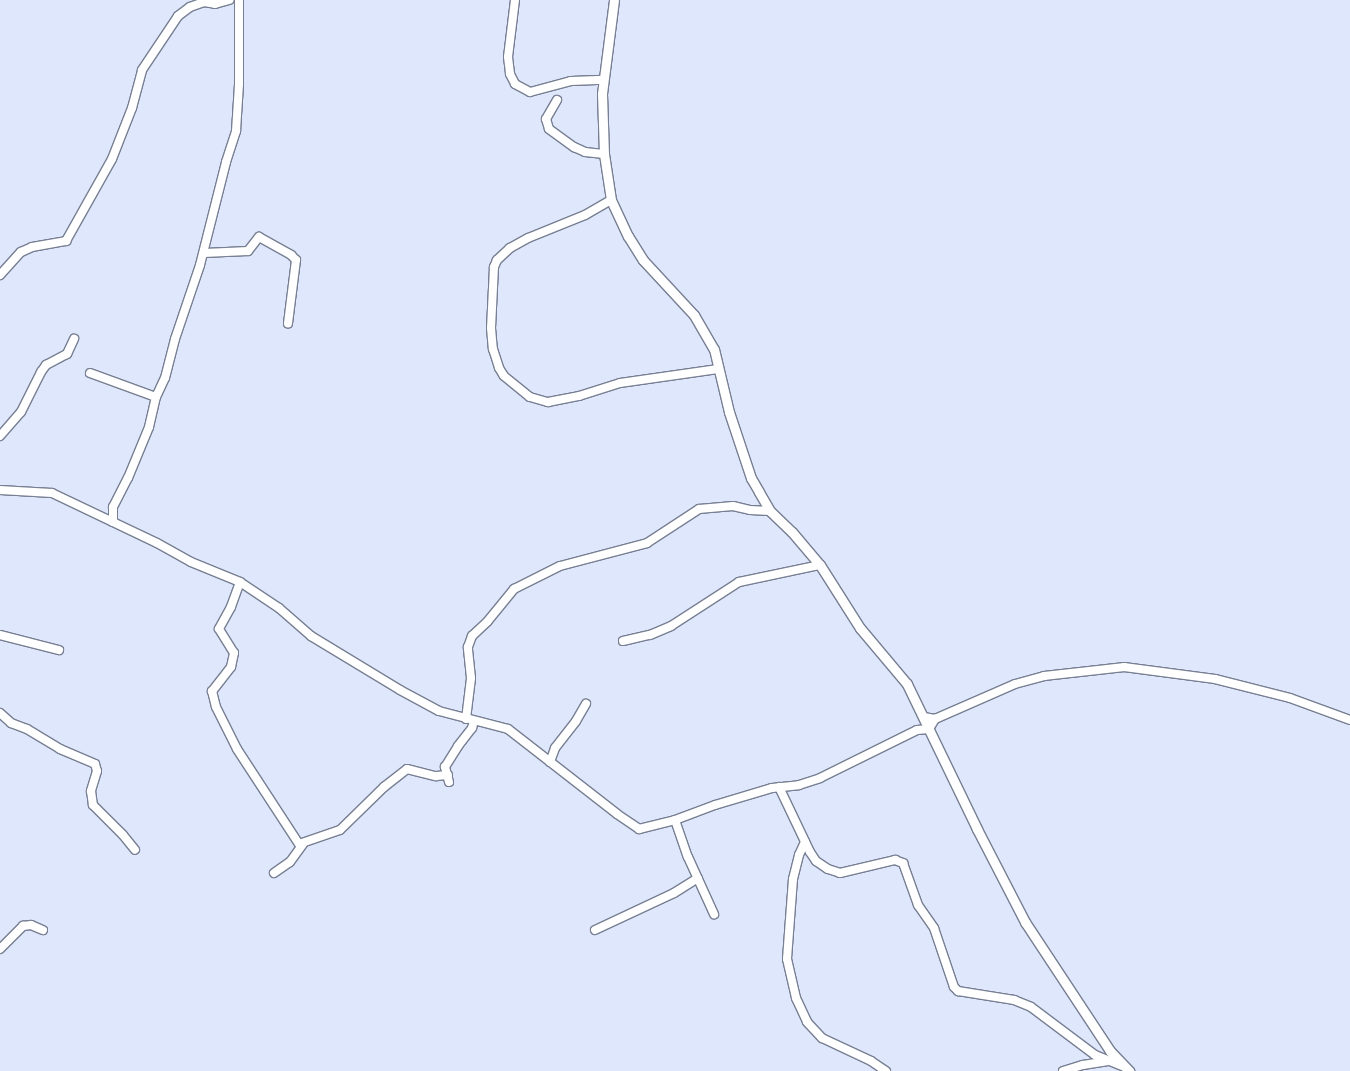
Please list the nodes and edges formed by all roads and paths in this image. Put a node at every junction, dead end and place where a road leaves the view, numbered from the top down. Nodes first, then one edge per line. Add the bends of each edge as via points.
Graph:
1 (229, 0) edge
2 (239, 0) edge
3 (514, 0) edge
4 (614, 0) edge
5 (604, 80) junction
6 (557, 100) dead end
7 (604, 154) junction
8 (611, 200) junction
9 (204, 253) junction
10 (0, 275) edge
11 (288, 323) dead end
12 (74, 339) dead end
13 (718, 369) junction
14 (90, 373) dead end
15 (156, 397) junction
16 (0, 436) edge
17 (0, 490) edge
18 (114, 508) junction
19 (770, 511) junction
20 (94, 513) junction
21 (113, 522) junction
22 (820, 565) junction
23 (240, 582) junction
24 (0, 635) edge
25 (624, 641) dead end
26 (59, 650) dead end
27 (586, 704) dead end
28 (0, 713) edge
29 (924, 717) junction
30 (935, 719) junction
31 (470, 720) junction
32 (1350, 720) edge
33 (930, 729) junction
34 (550, 762) junction
35 (779, 787) junction
36 (675, 820) junction
37 (806, 842) junction
38 (303, 844) junction
39 (135, 850) dead end
40 (274, 873) dead end
41 (698, 878) junction
42 (714, 914) dead end
43 (43, 930) dead end
44 (595, 930) dead end
45 (0, 949) edge
46 (1108, 1061) junction
47 (1127, 1069) edge
48 (886, 1071) edge
49 (1063, 1071) edge

1 - 10 street via 215,4 204,2 178,16 142,70 132,108 112,159 66,241 27,249
2 - 9 street via 236,131
3 - 5 street via 508,57 515,84 530,92 571,81
4 - 5 street
5 - 7 street
6 - 7 street via 546,119 549,129 585,152
7 - 8 street
8 - 13 street via 643,260 682,300 705,332 714,349
8 - 13 street via 585,215 528,238 497,260 491,328 493,349 504,376 530,397 548,402 620,383
9 - 11 street via 248,251 259,237 296,260
9 - 15 street via 165,378
12 - 16 street via 67,354 46,365 21,412
13 - 19 street via 728,412 751,478
14 - 15 street
15 - 18 street via 146,433
17 - 20 street via 52,493
18 - 20 street
18 - 21 street
19 - 22 street
19 - 31 street via 733,506 700,509 647,544 560,566 514,589 472,636 468,647
20 - 21 street
21 - 23 street via 191,562
22 - 25 street via 739,582 671,626
22 - 29 street via 860,628 908,684
23 - 31 street via 351,662 439,711
23 - 38 street via 219,629 234,652 231,667 212,690 216,707 269,802 299,844
24 - 26 street
27 - 34 street via 555,748
28 - 39 street via 11,723 95,764 98,771 91,791 92,805
29 - 30 street
29 - 33 street
30 - 32 street via 1015,684 1079,670 1124,667 1215,679 1290,698
30 - 33 street
31 - 34 street via 508,729
31 - 38 street via 472,728 445,767 448,778 407,769 340,830 325,833
33 - 35 street via 917,730 820,778
33 - 47 street via 1025,922 1110,1051
34 - 36 street via 633,827 644,829
35 - 36 street
35 - 37 street
36 - 41 street
37 - 46 street via 816,861 840,873 895,860 904,863 918,905 934,928 954,987 969,993 1014,1000 1031,1007 1095,1055
37 - 48 street via 793,879 787,959 796,998 807,1022 822,1038
38 - 40 street via 290,862
41 - 42 street
41 - 44 street via 674,893
43 - 45 street via 32,924 23,926
46 - 47 street
46 - 49 street

